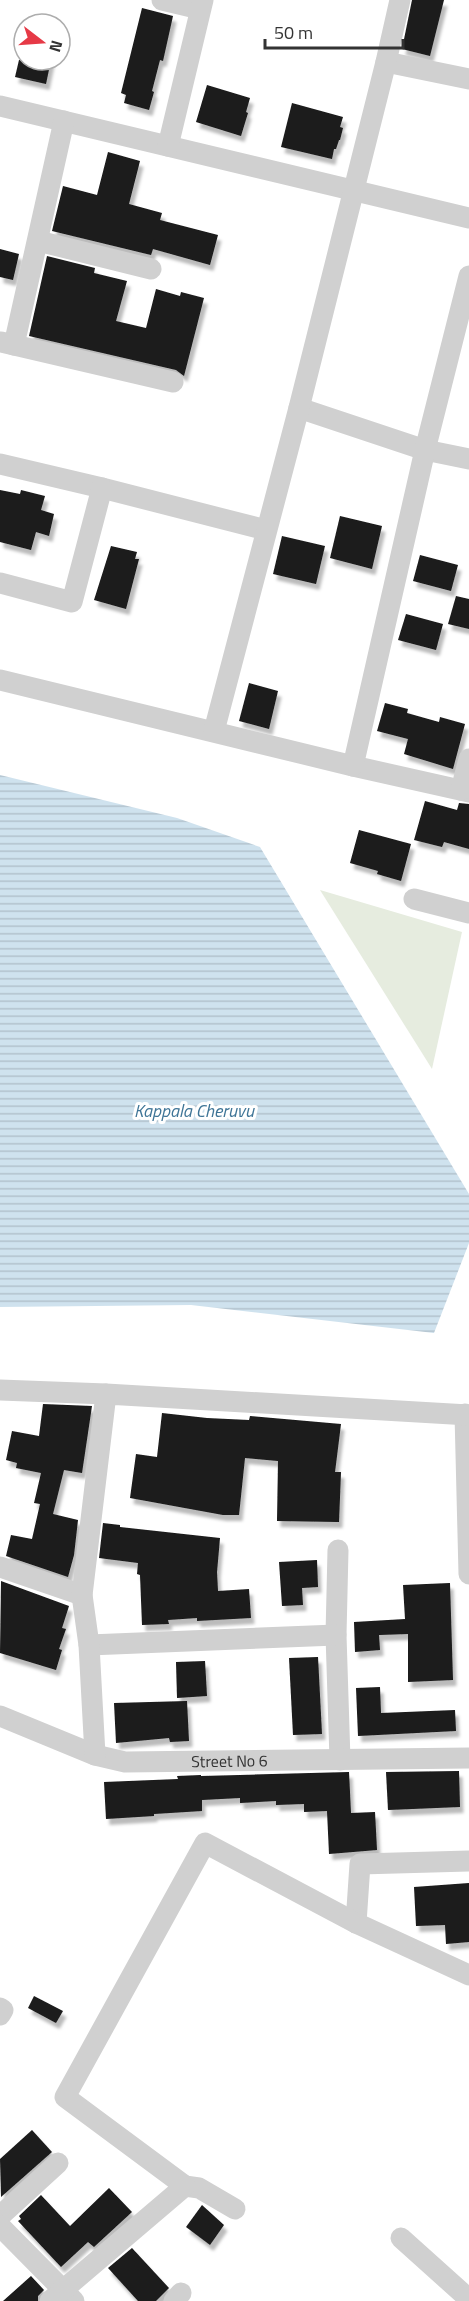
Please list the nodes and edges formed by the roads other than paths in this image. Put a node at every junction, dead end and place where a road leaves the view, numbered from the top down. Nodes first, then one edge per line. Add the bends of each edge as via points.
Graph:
1 (162, 0) edge
2 (400, 0) edge
3 (202, 4) edge
4 (386, 62) junction
5 (469, 79) edge
6 (0, 106) edge
7 (64, 121) junction
8 (168, 146) junction
9 (352, 191) junction
10 (469, 218) edge
11 (38, 241) junction
12 (151, 269) dead end
13 (469, 276) edge
14 (7, 343) edge
15 (460, 350) edge
16 (173, 382) dead end
17 (299, 408) junction
18 (425, 450) junction
19 (469, 459) edge
20 (0, 465) edge
21 (102, 488) junction
22 (266, 530) junction
23 (0, 583) edge
24 (0, 680) edge
25 (214, 731) junction
26 (469, 759) edge
27 (353, 766) junction
28 (465, 791) edge
29 (414, 899) dead end
30 (469, 913) edge
31 (0, 1389) edge
32 (106, 1394) junction
33 (467, 1414) edge
34 (468, 1528) edge
35 (339, 1550) dead end
36 (0, 1567) edge
37 (469, 1574) edge
38 (82, 1595) junction
39 (336, 1635) junction
40 (89, 1645) junction
41 (0, 1716) edge
42 (95, 1755) junction
43 (469, 1758) edge
44 (340, 1760) junction
45 (469, 1861) edge
46 (356, 1923) junction
47 (469, 1975) edge
48 (0, 2008) edge
49 (0, 2015) edge
50 (58, 2163) dead end
51 (185, 2186) junction
52 (235, 2209) dead end
53 (0, 2216) edge
54 (0, 2226) edge
55 (402, 2238) dead end
56 (62, 2297) edge
57 (469, 2300) edge

1 - 3 street
2 - 4 street
3 - 8 street
4 - 5 street
4 - 9 street
6 - 7 street
7 - 8 street
7 - 11 street
8 - 9 street
9 - 10 street
9 - 17 street
11 - 12 street
11 - 14 street
13 - 15 street
14 - 16 street
15 - 18 street
17 - 18 street
17 - 22 street
18 - 19 street
18 - 27 street
20 - 21 street
21 - 22 street
21 - 23 street via 72,602
22 - 25 street
24 - 25 street
25 - 27 street
26 - 28 street
27 - 28 street
29 - 30 street
31 - 32 street
32 - 33 street
32 - 38 street
33 - 34 street
34 - 37 street
35 - 39 street
36 - 38 street
38 - 40 street
39 - 40 street
39 - 44 street
40 - 42 street
41 - 42 street, Street No 6
42 - 44 street, Street No 6 via 125,1762
43 - 44 street, Street No 6
45 - 46 street via 360,1864
46 - 47 street
46 - 51 street via 206,1843 65,2097
48 - 49 street
50 - 53 street
51 - 52 street via 199,2188
51 - 56 street
54 - 56 street
55 - 57 street

